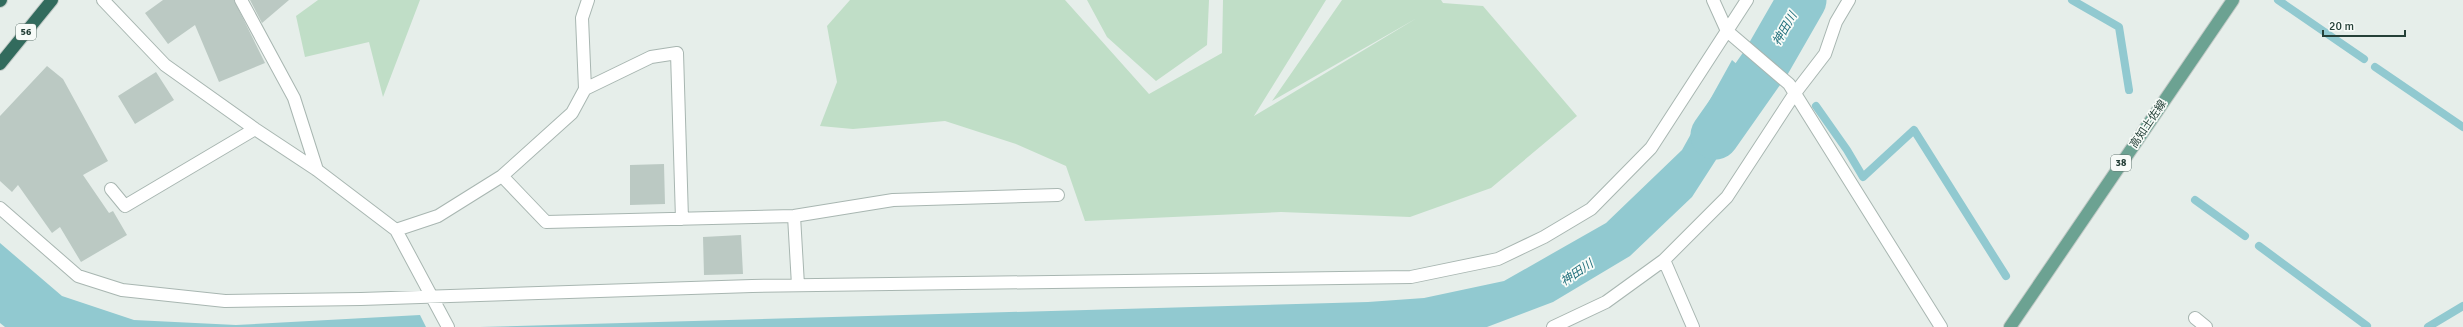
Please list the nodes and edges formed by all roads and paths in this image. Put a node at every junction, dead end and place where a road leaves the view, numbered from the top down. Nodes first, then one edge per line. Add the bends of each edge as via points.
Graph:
1 (52, 0) edge
2 (103, 0) edge
3 (241, 0) edge
4 (588, 0) edge
5 (1713, 0) edge
6 (1747, 0) edge
7 (1849, 0) edge
8 (2233, 0) edge
9 (1731, 34) junction
10 (0, 64) edge
11 (585, 89) junction
12 (1792, 89) junction
13 (255, 129) junction
14 (317, 170) junction
15 (502, 176) junction
16 (111, 189) dead end
17 (1058, 195) dead end
18 (0, 208) edge
19 (794, 216) junction
20 (682, 219) junction
21 (396, 230) junction
22 (1664, 260) junction
23 (798, 285) junction
24 (432, 295) junction
25 (2195, 318) dead end
26 (448, 327) edge
27 (1553, 327) edge
28 (1693, 327) edge
29 (1941, 327) edge
30 (2010, 327) edge
31 (2206, 327) edge

1 - 10 highway, 56
2 - 13 street via 165,64
3 - 14 street via 294,98
4 - 11 street via 582,18
5 - 9 street
6 - 9 street
7 - 12 street via 1836,22 1825,54
8 - 30 main road, 高知土佐線 / 38
9 - 12 street
9 - 23 street via 1651,148 1591,209 1544,237 1498,259 1411,277
11 - 15 street via 572,114
11 - 20 street via 651,56 677,53
12 - 22 street via 1727,197
12 - 29 street
13 - 14 street
13 - 16 street via 125,206
14 - 21 street
15 - 20 street via 546,222
15 - 21 street via 438,216
17 - 19 street via 893,200
18 - 24 street via 78,276 122,290 224,301
19 - 20 street
19 - 23 street
21 - 24 street
22 - 27 street via 1606,302
22 - 28 street
23 - 24 street
24 - 26 street
25 - 31 street

